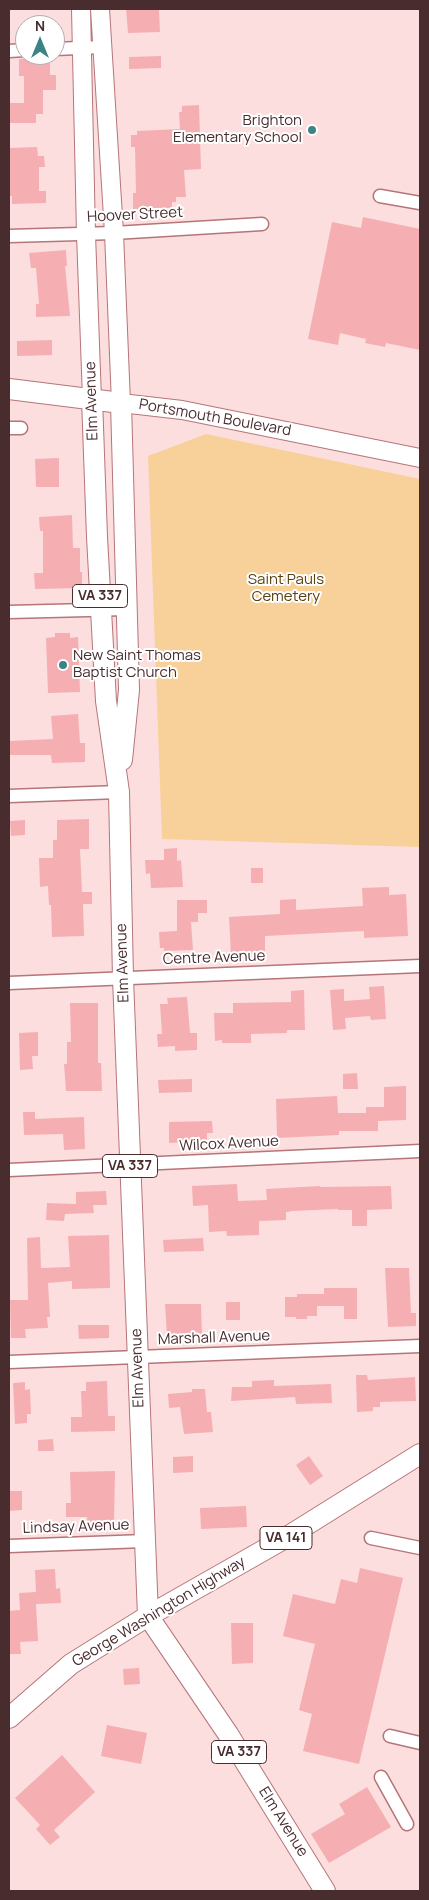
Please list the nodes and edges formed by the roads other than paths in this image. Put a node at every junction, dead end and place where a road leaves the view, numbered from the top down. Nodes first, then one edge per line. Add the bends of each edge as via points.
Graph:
1 (81, 9) edge
2 (100, 9) edge
3 (102, 47) junction
4 (83, 48) junction
5 (65, 49) edge
6 (380, 196) dead end
7 (420, 203) edge
8 (262, 224) dead end
9 (114, 233) junction
10 (86, 234) junction
11 (9, 236) edge
12 (9, 389) edge
13 (92, 399) junction
14 (121, 403) junction
15 (420, 458) edge
16 (127, 608) junction
17 (101, 609) junction
18 (9, 612) edge
19 (118, 792) junction
20 (9, 796) edge
21 (420, 966) edge
22 (123, 978) junction
23 (9, 983) edge
24 (420, 1151) edge
25 (130, 1164) junction
26 (9, 1170) edge
27 (420, 1346) edge
28 (137, 1357) junction
29 (9, 1362) edge
30 (420, 1454) edge
31 (371, 1538) dead end
32 (145, 1541) junction
33 (9, 1546) edge
34 (420, 1548) edge
35 (148, 1616) junction
36 (9, 1718) edge
37 (390, 1736) dead end
38 (420, 1743) edge
39 (381, 1777) dead end
40 (407, 1824) dead end
41 (326, 1891) edge

1 - 4 main road, Elm Avenue
2 - 3 main road, Elm Avenue
3 - 4 street
3 - 9 main road, Elm Avenue
4 - 5 street
4 - 10 main road, Elm Avenue
6 - 7 street
8 - 9 street, Hoover Street
9 - 10 street, Hoover Street
9 - 14 main road, Elm Avenue
10 - 11 street, Hoover Street
10 - 13 main road, Elm Avenue
12 - 13 main road, Portsmouth Boulevard
13 - 14 main road, Portsmouth Boulevard
13 - 17 main road, Elm Avenue / VA 337
14 - 15 main road, Portsmouth Boulevard via 182,410
14 - 16 main road, Elm Avenue / VA 337
16 - 17 street
16 - 19 main road, Elm Avenue / VA 337 via 129,690
17 - 18 street
17 - 19 main road, Elm Avenue / VA 337 via 106,701
19 - 20 street
19 - 22 main road, Elm Avenue / VA 337
21 - 22 street, Centre Avenue
22 - 23 street, Centre Avenue
22 - 25 main road, Elm Avenue / VA 337
24 - 25 street, Wilcox Avenue
25 - 26 street, Wilcox Avenue
25 - 28 main road, Elm Avenue / VA 337
27 - 28 street, Marshall Avenue
28 - 29 street, Marshall Avenue
28 - 32 main road, Elm Avenue / VA 337
30 - 35 main road, George Washington Highway / VA 141 via 287,1538
31 - 34 street
32 - 33 street, Lindsay Avenue
32 - 35 main road, Elm Avenue / VA 337
35 - 36 main road, George Washington Highway / VA 141 via 70,1664
35 - 41 main road, Elm Avenue / VA 337 via 228,1734
37 - 38 street
39 - 40 street

